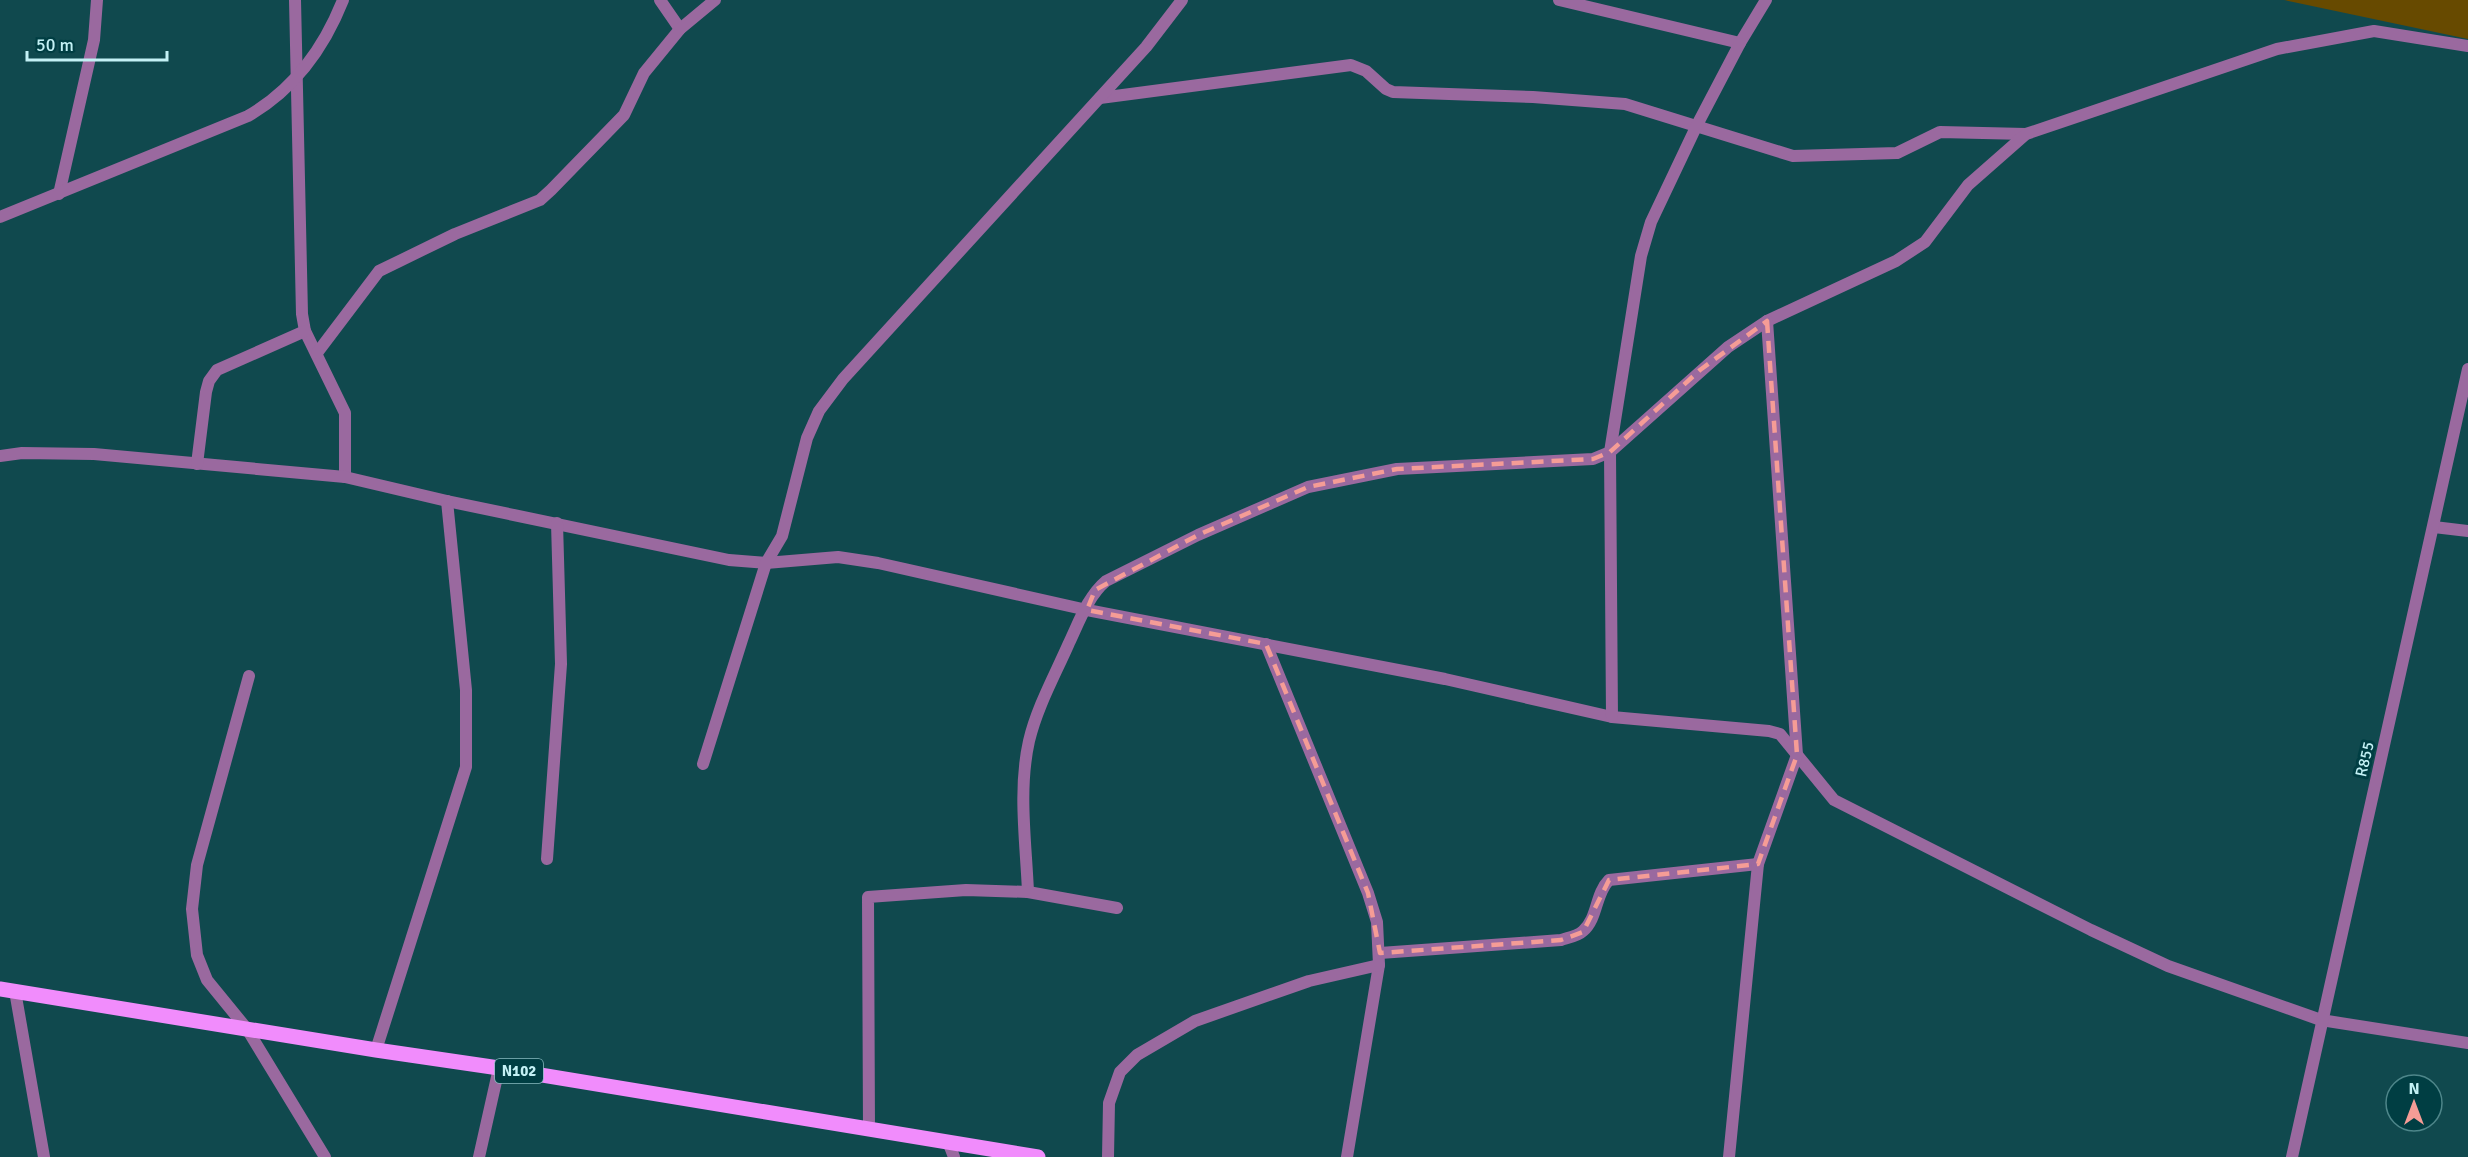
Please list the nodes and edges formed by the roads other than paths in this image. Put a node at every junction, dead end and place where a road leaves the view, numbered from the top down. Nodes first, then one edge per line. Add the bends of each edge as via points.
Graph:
1 (97, 0) edge
2 (296, 0) edge
3 (343, 0) edge
4 (660, 0) edge
5 (715, 0) edge
6 (1182, 0) edge
7 (1558, 0) edge
8 (1766, 0) edge
9 (680, 29) junction
10 (1740, 43) junction
11 (2468, 46) edge
12 (297, 77) junction
13 (1100, 98) junction
14 (1697, 125) junction
15 (2026, 134) junction
16 (59, 194) junction
17 (0, 217) edge
18 (1767, 321) junction
19 (305, 331) junction
20 (316, 353) junction
21 (2468, 369) edge
22 (1610, 452) junction
23 (0, 456) edge
24 (197, 464) junction
25 (345, 477) junction
26 (447, 501) junction
27 (557, 524) junction
28 (2434, 527) junction
29 (2468, 531) edge
30 (766, 563) junction
31 (1087, 610) junction
32 (1266, 644) junction
33 (249, 676) dead end
34 (1612, 717) junction
35 (1797, 755) junction
36 (703, 764) dead end
37 (547, 859) dead end
38 (1758, 864) junction
39 (1028, 892) junction
40 (1117, 908) dead end
41 (1379, 959) junction
42 (7, 990) edge
43 (2321, 1020) junction
44 (247, 1029) junction
45 (2468, 1043) edge
46 (376, 1050) junction
47 (499, 1068) junction
48 (869, 1130) junction
49 (952, 1150) edge
50 (44, 1157) edge
51 (325, 1157) edge
52 (479, 1157) edge
53 (1038, 1157) edge
54 (1108, 1157) edge
55 (1347, 1157) edge
56 (1729, 1157) edge
57 (2292, 1157) edge

1 - 16 street via 94,40
2 - 12 street
3 - 12 street via 320,48
4 - 9 street
5 - 9 street
6 - 13 street
7 - 10 street
8 - 10 street
9 - 20 street via 644,73 624,115 540,200 455,234 379,272
10 - 14 street
11 - 15 street via 2374,32 2288,47
12 - 16 street via 248,117
12 - 19 street
13 - 14 street via 1351,65 1366,70 1394,92 1625,104
13 - 30 street via 843,379 819,411 807,438 782,536
14 - 15 street via 1805,157 1897,153 1940,132
14 - 22 street via 1651,222 1641,256
15 - 18 street via 1968,186 1926,242 1896,261
16 - 17 street
18 - 22 street via 1707,364
18 - 35 street
19 - 20 street
19 - 24 street via 217,370 209,381
20 - 25 street via 345,413
21 - 28 street, R855
22 - 31 street via 1585,460 1397,469 1308,487 1112,578 1095,590
22 - 34 street
23 - 24 street via 94,454
24 - 25 street
25 - 26 street
26 - 27 street
26 - 46 street via 466,690 466,767
27 - 30 street via 729,560
27 - 37 street via 561,664
28 - 29 street
28 - 43 street, R855
30 - 31 street via 809,559 878,563
30 - 36 street
31 - 32 street
31 - 39 street via 1036,717 1029,742 1024,804
32 - 34 street
32 - 41 street via 1368,894 1377,922
33 - 44 street via 197,866 192,909 197,955 207,980
34 - 35 street via 1769,731 1780,734
35 - 38 street
35 - 43 street via 1834,800 1848,808 2168,966
38 - 41 street via 1609,880 1602,886 1583,932 1561,940
38 - 56 street
39 - 40 street
39 - 48 street via 966,890 868,897
41 - 54 street via 1195,1021 1137,1055 1120,1072 1109,1103
41 - 55 street
42 - 44 main road, N102
42 - 50 street
43 - 45 street
43 - 57 street, R855
44 - 46 main road, N102
44 - 51 street
46 - 47 main road, N102
47 - 48 main road, N102
47 - 52 street
48 - 49 main road, N102
49 - 53 main road, N102

